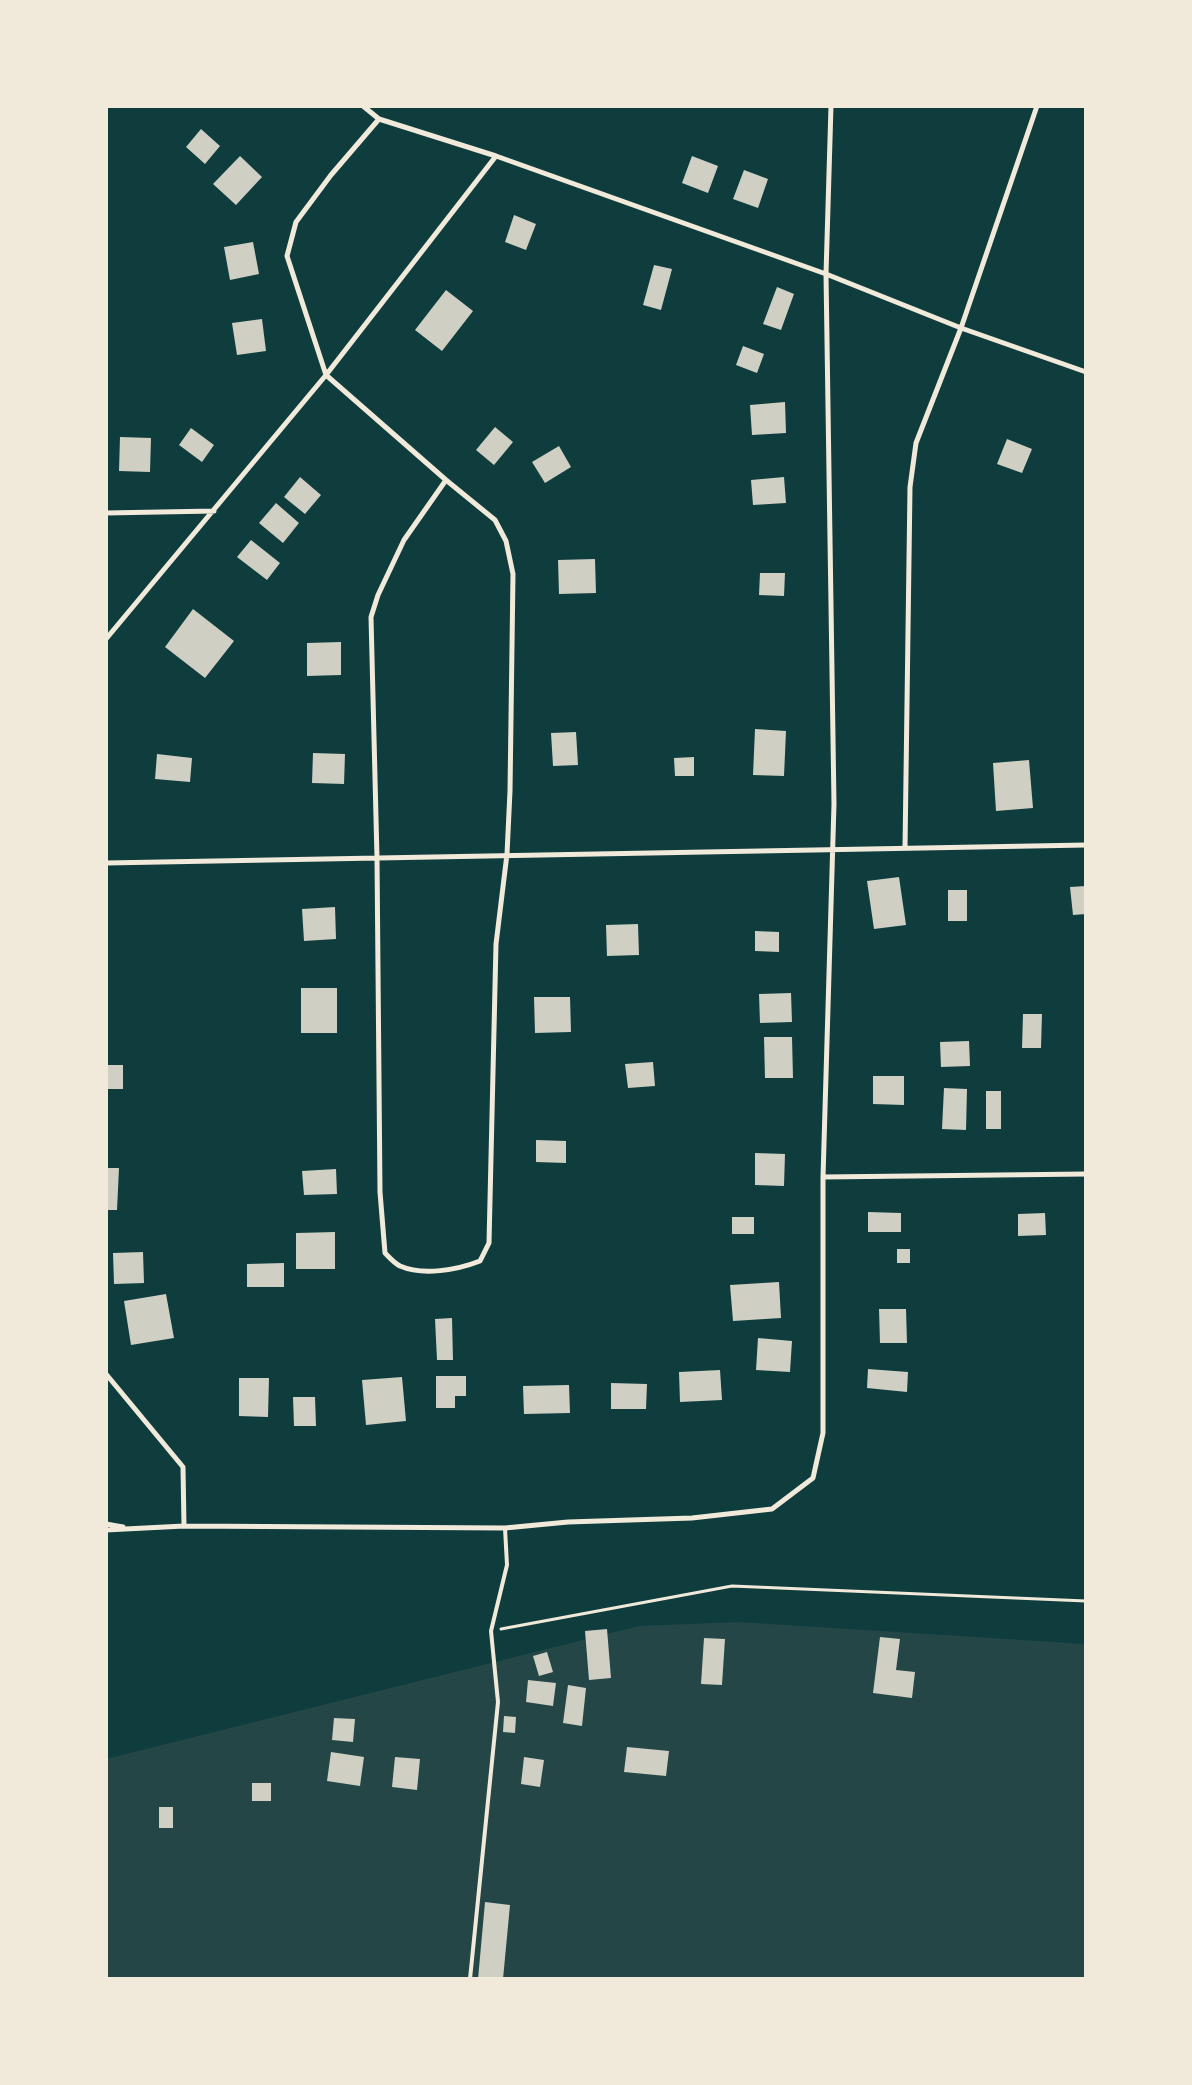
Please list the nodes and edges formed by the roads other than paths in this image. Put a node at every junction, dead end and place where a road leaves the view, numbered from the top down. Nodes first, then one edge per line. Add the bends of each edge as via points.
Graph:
1 (363, 106) edge
2 (831, 106) edge
3 (1038, 106) edge
4 (379, 120) junction
5 (496, 156) junction
6 (826, 274) junction
7 (961, 328) junction
8 (1086, 372) edge
9 (326, 375) junction
10 (446, 480) junction
11 (214, 511) junction
12 (106, 513) edge
13 (106, 639) edge
14 (1086, 845) edge
15 (906, 848) junction
16 (832, 850) junction
17 (506, 854) junction
18 (377, 858) junction
19 (106, 862) edge
20 (1086, 1174) edge
21 (822, 1177) junction
22 (106, 1374) edge
23 (106, 1524) edge
24 (184, 1526) junction
25 (131, 1528) junction
26 (506, 1528) junction
27 (106, 1530) edge
28 (470, 1979) edge

1 - 4 street
2 - 6 street
3 - 7 street
4 - 5 street
4 - 9 street via 331,175 296,222 287,256
5 - 6 street
5 - 9 street
6 - 7 street
6 - 16 street
7 - 8 street
7 - 15 street via 916,443 910,487
9 - 10 street
9 - 11 street
10 - 17 street via 496,520 506,541 513,574
10 - 18 street via 404,540 371,617
11 - 12 street
11 - 13 street
14 - 15 street
15 - 16 street
16 - 17 street
16 - 21 street
17 - 18 street
17 - 18 street via 496,944 489,1243 480,1261 460,1268 418,1270 399,1265 385,1253 383,1235
18 - 19 street
20 - 21 street
21 - 26 street via 823,1433 812,1478 772,1509 692,1518 568,1522
22 - 24 street via 183,1466
23 - 25 street
24 - 25 street
24 - 26 street
25 - 27 street
26 - 28 lane via 506,1565 490,1631 498,1702

